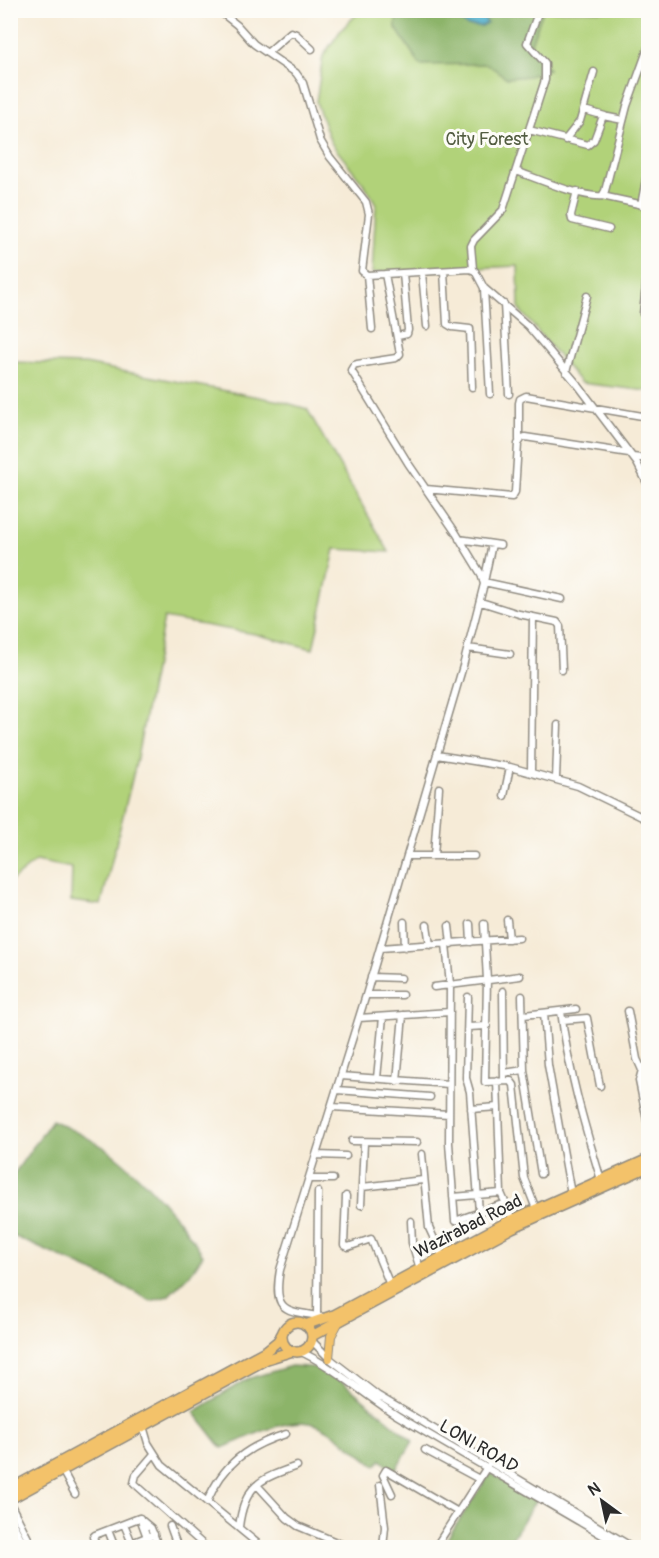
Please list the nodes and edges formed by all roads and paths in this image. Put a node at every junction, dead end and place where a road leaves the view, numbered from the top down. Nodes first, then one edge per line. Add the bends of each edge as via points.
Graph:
1 (218, 10) edge
2 (539, 10) edge
3 (648, 48) edge
4 (312, 49) dead end
5 (267, 53) junction
6 (594, 72) dead end
7 (584, 110) junction
8 (605, 116) junction
9 (622, 120) junction
10 (529, 130) junction
11 (565, 140) junction
12 (648, 169) edge
13 (516, 171) junction
14 (577, 191) junction
15 (602, 195) junction
16 (645, 205) edge
17 (609, 229) dead end
18 (648, 266) edge
19 (473, 269) junction
20 (444, 271) junction
21 (403, 273) junction
22 (422, 273) junction
23 (385, 274) junction
24 (367, 275) junction
25 (484, 288) junction
26 (587, 296) dead end
27 (504, 304) junction
28 (643, 314) dead end
29 (428, 326) dead end
30 (372, 328) dead end
31 (398, 336) junction
32 (566, 372) junction
33 (472, 387) dead end
34 (490, 394) dead end
35 (508, 394) dead end
36 (595, 408) junction
37 (648, 417) edge
38 (519, 441) junction
39 (631, 455) junction
40 (648, 459) edge
41 (648, 485) edge
42 (426, 489) junction
43 (459, 539) junction
44 (484, 582) junction
45 (562, 599) dead end
46 (481, 602) junction
47 (533, 616) junction
48 (468, 648) junction
49 (510, 654) dead end
50 (562, 670) dead end
51 (558, 725) dead end
52 (437, 755) junction
53 (510, 767) junction
54 (531, 772) junction
55 (556, 779) junction
56 (439, 788) dead end
57 (504, 796) dead end
58 (648, 819) edge
59 (407, 856) junction
60 (434, 856) junction
61 (474, 856) dead end
62 (507, 920) dead end
63 (404, 922) dead end
64 (470, 924) dead end
65 (484, 924) dead end
66 (427, 925) dead end
67 (449, 926) dead end
68 (519, 938) dead end
69 (509, 939) junction
70 (485, 941) junction
71 (471, 942) junction
72 (448, 944) junction
73 (430, 945) junction
74 (405, 947) junction
75 (380, 948) junction
76 (520, 976) dead end
77 (371, 977) junction
78 (401, 978) dead end
79 (487, 980) junction
80 (450, 984) junction
81 (434, 987) dead end
82 (503, 991) dead end
83 (366, 995) junction
84 (402, 995) dead end
85 (522, 996) dead end
86 (468, 997) dead end
87 (576, 1009) dead end
88 (561, 1011) junction
89 (628, 1011) dead end
90 (450, 1012) junction
91 (544, 1013) junction
92 (403, 1015) junction
93 (524, 1016) junction
94 (383, 1017) junction
95 (359, 1018) junction
96 (562, 1020) junction
97 (487, 1026) junction
98 (468, 1027) junction
99 (524, 1070) junction
100 (504, 1073) junction
101 (341, 1076) junction
102 (377, 1078) junction
103 (397, 1081) junction
104 (500, 1081) junction
105 (449, 1084) junction
106 (600, 1086) dead end
107 (337, 1090) junction
108 (429, 1097) dead end
109 (332, 1107) junction
110 (498, 1107) junction
111 (471, 1109) junction
112 (449, 1114) junction
113 (648, 1125) edge
114 (352, 1142) dead end
115 (417, 1142) dead end
116 (364, 1143) junction
117 (422, 1154) dead end
118 (317, 1155) junction
119 (346, 1156) dead end
120 (648, 1159) edge
121 (648, 1167) edge
122 (541, 1174) dead end
123 (309, 1179) junction
124 (333, 1179) dead end
125 (423, 1180) junction
126 (601, 1180) junction
127 (362, 1187) junction
128 (318, 1192) dead end
129 (501, 1193) junction
130 (571, 1194) junction
131 (477, 1195) junction
132 (346, 1196) dead end
133 (453, 1197) junction
134 (505, 1203) junction
135 (361, 1205) dead end
136 (536, 1209) junction
137 (479, 1212) junction
138 (411, 1221) dead end
139 (515, 1223) junction
140 (444, 1260) junction
141 (420, 1269) junction
142 (390, 1285) junction
143 (322, 1317) junction
144 (341, 1319) junction
145 (305, 1324) junction
146 (283, 1332) junction
147 (311, 1338) junction
148 (296, 1351) junction
149 (329, 1362) junction
150 (414, 1422) junction
151 (143, 1426) junction
152 (286, 1434) dead end
153 (425, 1450) dead end
154 (154, 1454) junction
155 (297, 1466) dead end
156 (487, 1467) junction
157 (62, 1470) junction
158 (479, 1479) junction
159 (257, 1485) junction
160 (380, 1485) dead end
161 (10, 1489) edge
162 (75, 1494) dead end
163 (392, 1494) dead end
164 (10, 1501) edge
165 (207, 1502) junction
166 (458, 1512) junction
167 (11, 1519) edge
168 (124, 1524) junction
169 (170, 1526) dead end
170 (239, 1527) junction
171 (108, 1530) junction
172 (150, 1535) junction
173 (133, 1545) edge
174 (178, 1547) edge
175 (348, 1547) edge
176 (26, 1548) edge
177 (33, 1548) edge
178 (97, 1548) edge
179 (117, 1548) edge
180 (151, 1548) edge
181 (159, 1548) edge
182 (207, 1548) edge
183 (263, 1548) edge
184 (383, 1548) edge
185 (435, 1548) edge
186 (624, 1548) edge
187 (634, 1548) edge

1 - 5 street
2 - 10 street via 527,43 543,60 546,73
3 - 9 street
4 - 5 street via 291,32
5 - 24 street via 299,78 320,140 366,202 369,214 362,271
6 - 7 street
7 - 8 street
7 - 11 street
8 - 9 street
8 - 11 street via 592,144
9 - 15 street
10 - 11 street
10 - 13 street
12 - 16 street
13 - 14 street
13 - 19 street via 503,210 471,246
14 - 15 street
14 - 17 street via 572,220
15 - 16 street
18 - 28 street
19 - 20 street
19 - 25 street
20 - 22 street
20 - 33 street via 447,324 470,329
21 - 22 street
21 - 23 street
21 - 31 street via 408,330
22 - 29 street
23 - 24 street
23 - 31 street
24 - 30 street
25 - 27 street
25 - 34 street
26 - 32 street
27 - 32 street
27 - 35 street
31 - 42 street via 399,356 357,364 351,370
32 - 36 street
36 - 37 street
36 - 38 street via 522,397
36 - 39 street
38 - 39 street via 525,437
38 - 42 street via 512,497
39 - 40 street
39 - 41 street
42 - 43 street
43 - 44 street
43 - 44 street via 496,544
44 - 45 street
44 - 46 street
46 - 47 street
46 - 48 street
47 - 50 street via 559,624
47 - 54 street
48 - 49 street
48 - 52 street
51 - 55 street
52 - 53 street
52 - 59 street
53 - 54 street
53 - 57 street
54 - 55 street
55 - 58 street
56 - 60 street
59 - 60 street
59 - 75 street
60 - 61 street
62 - 69 street
63 - 74 street
64 - 71 street
65 - 70 street
66 - 73 street
67 - 72 street
68 - 69 street
69 - 70 street
70 - 71 street
70 - 79 street
71 - 72 street
72 - 73 street
72 - 80 street
73 - 74 street
74 - 75 street
75 - 77 street
76 - 79 street
77 - 78 street
77 - 83 street
79 - 80 street
79 - 97 street
80 - 81 street
80 - 90 street
82 - 100 street
83 - 84 street
83 - 95 street
85 - 93 street
86 - 98 street
87 - 88 street
88 - 91 street
88 - 96 street
89 - 113 street via 642,1070 639,1083
90 - 92 street
90 - 105 street
91 - 93 street
91 - 130 street via 548,1065
92 - 94 street
92 - 103 street
93 - 99 street
94 - 95 street
94 - 102 street
95 - 101 street
96 - 106 street via 587,1018
96 - 126 street via 575,1089
97 - 98 street
97 - 104 street via 485,1082
98 - 111 street via 466,1078
99 - 100 street
99 - 122 street
100 - 104 street
101 - 102 street
101 - 107 street
102 - 103 street
103 - 105 street
104 - 110 street
104 - 136 street via 514,1085 524,1178
105 - 112 street
107 - 108 street
107 - 109 street
109 - 112 street
109 - 118 street
110 - 111 street
110 - 129 street
111 - 131 street
112 - 133 street
114 - 116 street
115 - 116 street
116 - 127 street
117 - 125 street
118 - 119 street
118 - 123 street
120 - 126 highway, Wazirabad Road
121 - 139 highway, Wazirabad Road
123 - 124 street
123 - 143 street via 280,1270 278,1293 280,1303 289,1311
125 - 127 street
125 - 140 street via 429,1228
126 - 130 highway, Wazirabad Road
127 - 135 street
128 - 143 street
129 - 131 street
129 - 134 street
130 - 136 highway, Wazirabad Road
131 - 133 street
131 - 137 street
132 - 142 street via 344,1245 371,1239
133 - 137 street via 455,1221
134 - 137 street
134 - 139 street
136 - 139 highway, Wazirabad Road
138 - 141 street via 412,1243
139 - 140 highway, Wazirabad Road
140 - 141 highway, Wazirabad Road
140 - 144 highway, Wazirabad Road
141 - 142 highway, Wazirabad Road
142 - 143 highway, Wazirabad Road
143 - 145 highway, Wazirabad Road
144 - 147 highway, Wazirabad Road
144 - 149 main road via 331,1336
145 - 146 highway via 292,1323
145 - 147 highway
146 - 148 highway via 284,1343
146 - 161 highway via 267,1350
147 - 148 highway via 308,1346
147 - 149 street
148 - 149 street
148 - 151 highway via 267,1359
149 - 150 street, LONI ROAD
149 - 150 street, LONI ROAD via 372,1400
150 - 156 street, LONI ROAD
150 - 187 street, LONI ROAD
151 - 154 street
151 - 157 highway
152 - 165 street via 254,1447 229,1466
153 - 158 street
154 - 165 street
154 - 182 street via 134,1483
155 - 159 street
156 - 158 street
156 - 186 street, LONI ROAD
157 - 162 street
157 - 164 highway
158 - 166 street
159 - 170 street via 243,1503
159 - 175 street via 298,1526
160 - 184 street via 386,1527
163 - 166 street via 383,1475 386,1470
164 - 177 street
165 - 170 street
166 - 185 street
167 - 176 street
168 - 171 street
168 - 172 street via 139,1518 151,1528
168 - 173 street
169 - 174 street
170 - 183 street
171 - 178 street via 94,1536
171 - 179 street
172 - 173 street
172 - 180 street
172 - 181 street
173 - 179 street

